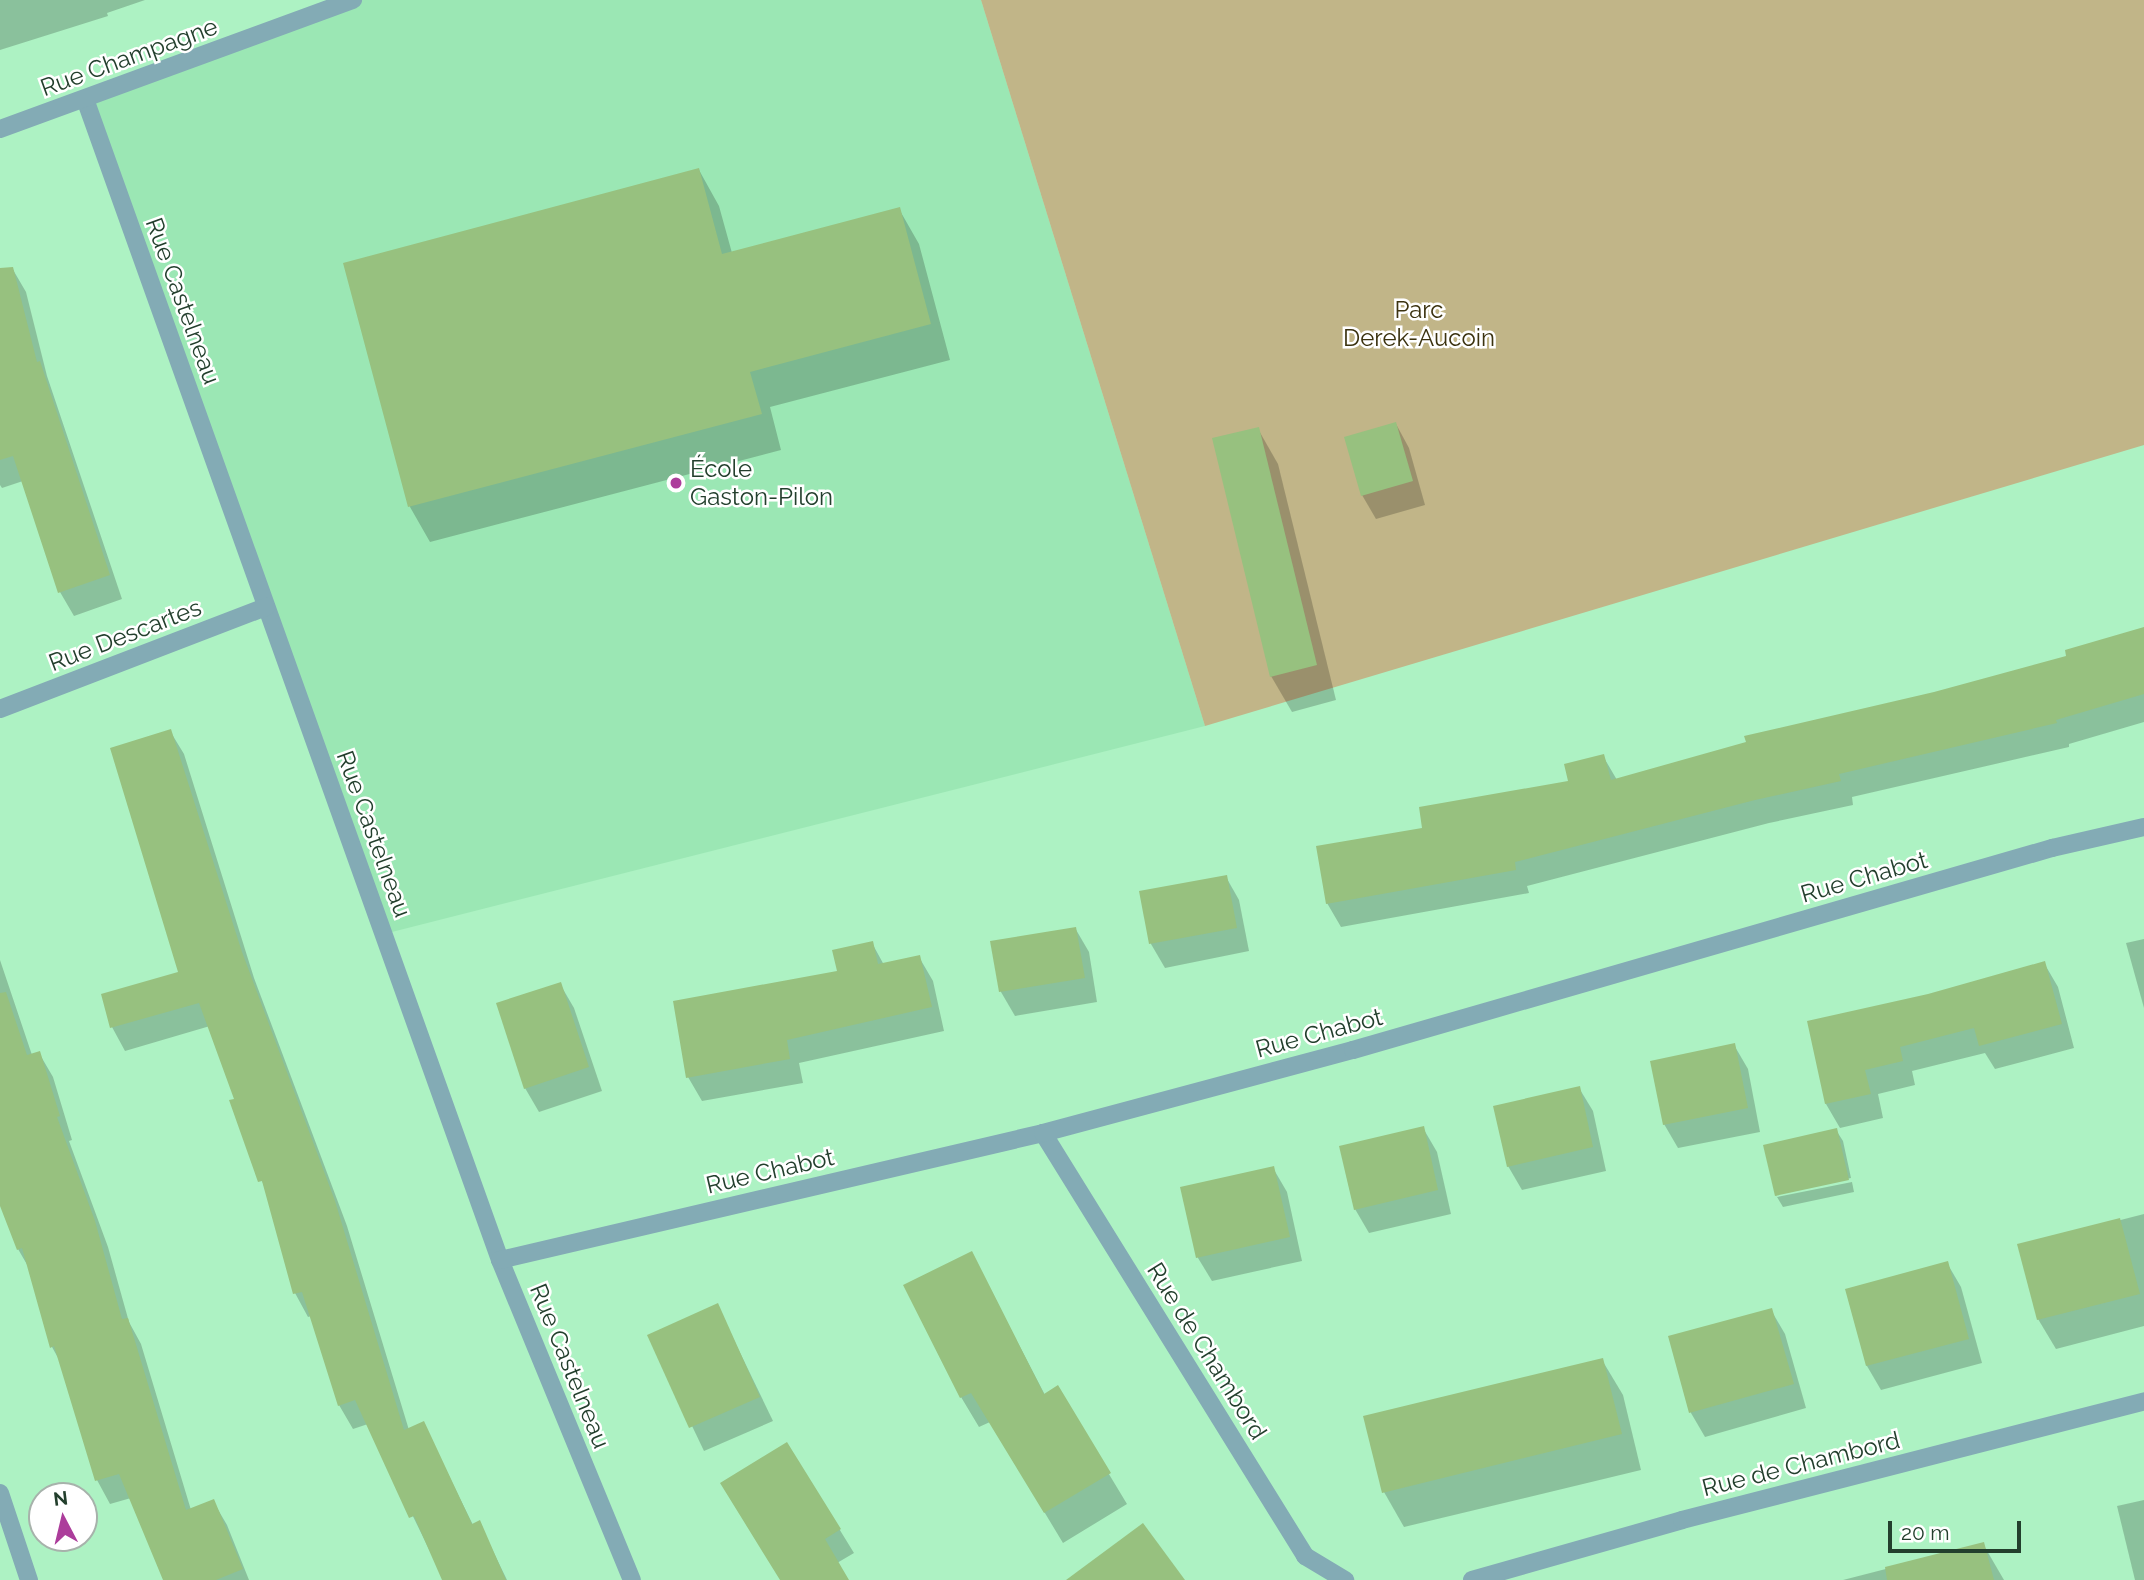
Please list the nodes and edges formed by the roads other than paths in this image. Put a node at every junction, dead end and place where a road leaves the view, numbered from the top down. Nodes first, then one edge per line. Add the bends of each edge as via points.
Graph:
1 (353, 0) edge
2 (85, 99) junction
3 (0, 129) edge
4 (266, 607) junction
5 (0, 709) edge
6 (2144, 827) edge
7 (1043, 1133) junction
8 (500, 1260) junction
9 (2144, 1401) edge
10 (0, 1493) edge
11 (29, 1580) edge
12 (632, 1580) edge
13 (1345, 1580) edge
14 (1472, 1580) edge

1 - 2 street, Rue Champagne
2 - 3 street, Rue Champagne
2 - 4 street, Rue Castelneau
4 - 5 street, Rue Descartes
4 - 8 street, Rue Castelneau
6 - 7 street, Rue Chabot via 2052,848 1353,1050
7 - 8 street, Rue Chabot
7 - 13 street, Rue de Chambord via 1306,1556
8 - 12 street, Rue Castelneau
9 - 14 street, Rue de Chambord via 1682,1520
10 - 11 street

